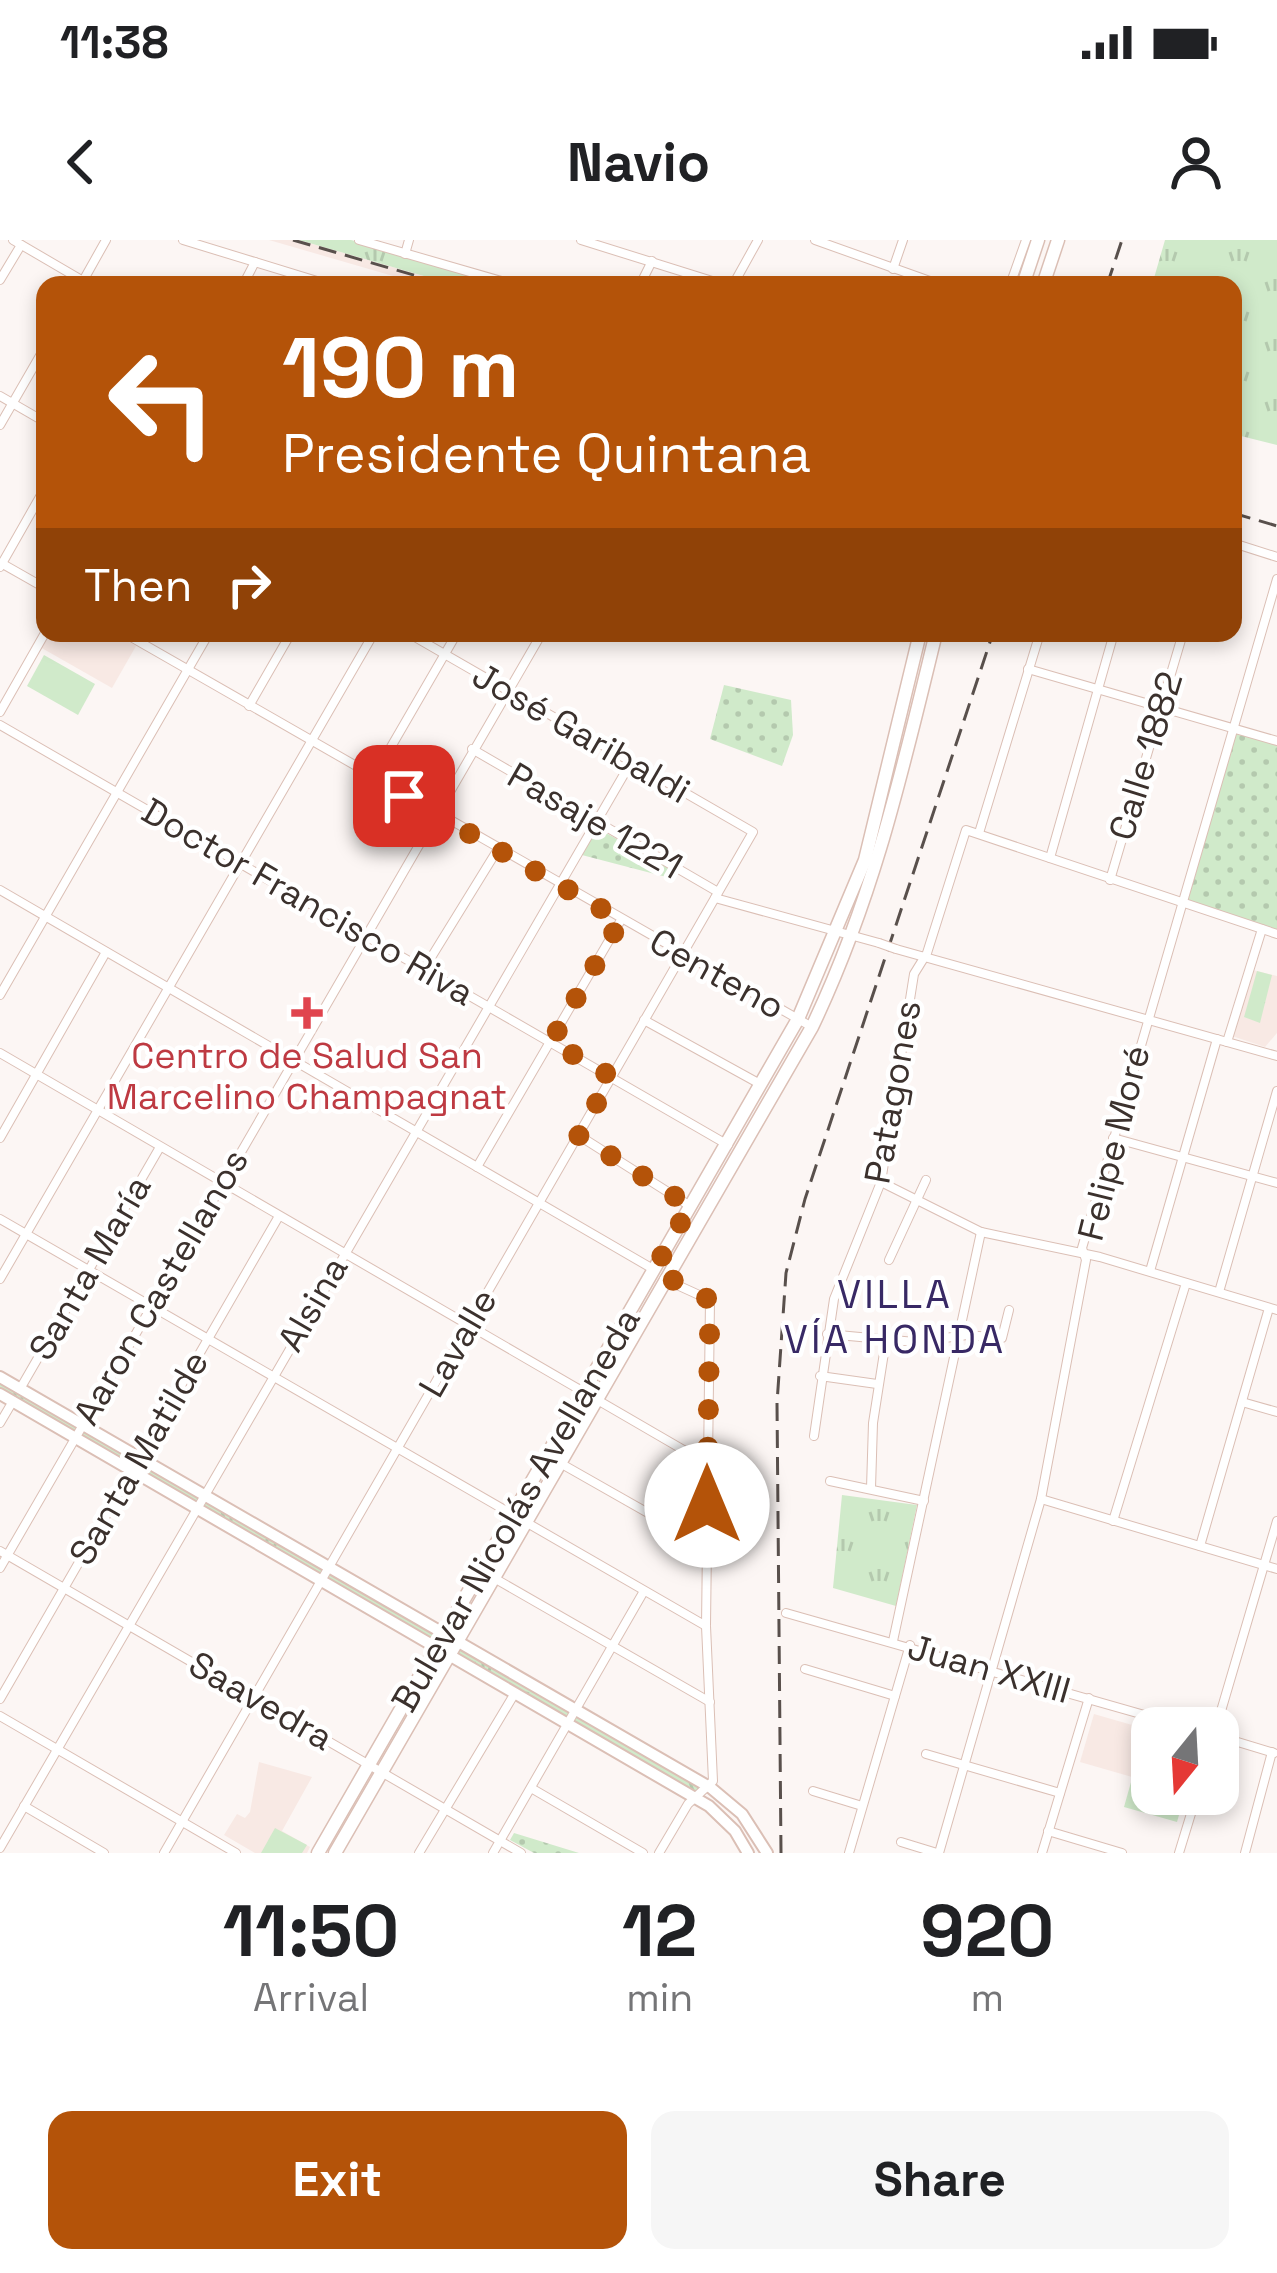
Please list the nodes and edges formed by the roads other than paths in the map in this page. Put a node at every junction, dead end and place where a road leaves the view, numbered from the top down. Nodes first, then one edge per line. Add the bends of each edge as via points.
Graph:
1 (106, 240) edge
2 (184, 240) edge
3 (359, 240) edge
4 (409, 240) edge
5 (583, 240) edge
6 (758, 240) edge
7 (815, 240) edge
8 (903, 240) edge
9 (1026, 240) edge
10 (1038, 240) edge
11 (1058, 240) edge
12 (17, 242) edge
13 (404, 254) junction
14 (652, 261) junction
15 (255, 262) junction
16 (893, 269) junction
17 (72, 276) edge
18 (89, 276) edge
19 (247, 276) edge
20 (301, 276) edge
21 (482, 276) edge
22 (644, 276) edge
23 (700, 276) edge
24 (735, 276) edge
25 (914, 276) edge
26 (1013, 276) edge
27 (1026, 276) edge
28 (1046, 276) edge
29 (0, 280) edge
30 (36, 362) edge
31 (0, 396) edge
32 (12, 403) junction
33 (36, 417) edge
34 (0, 425) edge
35 (36, 504) edge
36 (1242, 547) edge
37 (1277, 557) edge
38 (1, 564) edge
39 (1277, 579) edge
40 (36, 584) edge
41 (40, 642) edge
42 (140, 642) edge
43 (203, 642) edge
44 (286, 642) edge
45 (369, 642) edge
46 (425, 642) edge
47 (452, 642) edge
48 (537, 642) edge
49 (918, 642) edge
50 (934, 642) edge
51 (1037, 642) edge
52 (1111, 642) edge
53 (1180, 642) edge
54 (445, 653) junction
55 (1028, 669) junction
56 (188, 670) junction
57 (1097, 689) junction
58 (508, 690) junction
59 (250, 706) junction
60 (1161, 708) junction
61 (0, 712) edge
62 (0, 725) edge
63 (1232, 728) junction
64 (1277, 741) edge
65 (312, 742) junction
66 (472, 749) junction
67 (630, 764) junction
68 (373, 778) junction
69 (117, 793) junction
70 (435, 814) junction
71 (594, 821) junction
72 (753, 832) joint
73 (979, 833) junction
74 (498, 849) junction
75 (1050, 858) junction
76 (240, 864) junction
77 (1110, 880) junction
78 (557, 884) junction
79 (0, 890) edge
80 (716, 895) junction
81 (1180, 904) junction
82 (46, 916) junction
83 (621, 920) junction
84 (1262, 929) junction
85 (838, 933) junction
86 (1277, 934) edge
87 (364, 935) junction
88 (854, 937) junction
89 (106, 952) junction
90 (682, 955) junction
91 (924, 959) junction
92 (424, 969) junction
93 (169, 988) junction
94 (0, 995) edge
95 (485, 1005) junction
96 (798, 1019) junction
97 (1145, 1019) junction
98 (644, 1020) junction
99 (812, 1027) junction
100 (1222, 1040) junction
101 (551, 1042) junction
102 (1277, 1051) edge
103 (0, 1053) edge
104 (292, 1060) junction
105 (37, 1076) junction
106 (612, 1077) junction
107 (760, 1084) junction
108 (1277, 1091) edge
109 (97, 1111) junction
110 (413, 1130) junction
111 (578, 1135) junction
112 (0, 1138) edge
113 (1113, 1138) junction
114 (726, 1143) junction
115 (160, 1147) junction
116 (740, 1151) junction
117 (1183, 1157) junction
118 (477, 1167) junction
119 (1252, 1176) junction
120 (926, 1180) dead end
121 (881, 1181) junction
122 (221, 1183) junction
123 (1277, 1183) edge
124 (915, 1199) junction
125 (539, 1203) junction
126 (690, 1206) junction
127 (279, 1216) junction
128 (0, 1219) edge
129 (981, 1232) junction
130 (26, 1234) junction
131 (343, 1253) junction
132 (1086, 1254) junction
133 (889, 1260) dead end
134 (88, 1270) junction
135 (654, 1270) junction
136 (1150, 1271) junction
137 (0, 1280) edge
138 (666, 1280) junction
139 (1186, 1283) junction
140 (1219, 1292) junction
141 (150, 1306) junction
142 (1273, 1309) edge
143 (1009, 1310) dead end
144 (468, 1325) junction
145 (827, 1334) junction
146 (208, 1339) junction
147 (886, 1340) junction
148 (959, 1340) junction
149 (272, 1376) junction
150 (820, 1376) junction
151 (0, 1377) edge
152 (878, 1384) junction
153 (20, 1389) junction
154 (583, 1392) junction
155 (0, 1394) edge
156 (597, 1400) junction
157 (13, 1401) junction
158 (1242, 1402) junction
159 (1277, 1412) edge
160 (0, 1423) edge
161 (82, 1424) junction
162 (814, 1436) dead end
163 (75, 1437) junction
164 (397, 1448) junction
165 (140, 1458) junction
166 (560, 1463) junction
167 (706, 1463) junction
168 (132, 1471) junction
169 (830, 1481) dead end
170 (871, 1488) junction
171 (203, 1495) junction
172 (1041, 1499) junction
173 (924, 1501) junction
174 (196, 1508) junction
175 (519, 1519) junction
176 (1113, 1520) junction
177 (1277, 1520) edge
178 (1200, 1546) junction
179 (708, 1547) junction
180 (4, 1553) edge
181 (1264, 1565) junction
182 (328, 1567) junction
183 (0, 1568) edge
184 (1277, 1569) edge
185 (494, 1578) junction
186 (321, 1580) junction
187 (64, 1588) junction
188 (644, 1591) junction
189 (786, 1613) dead end
190 (128, 1625) junction
191 (706, 1626) junction
192 (451, 1638) junction
193 (893, 1641) junction
194 (612, 1646) junction
195 (910, 1646) junction
196 (443, 1651) junction
197 (805, 1669) dead end
198 (992, 1670) junction
199 (515, 1694) junction
200 (895, 1696) junction
201 (254, 1697) junction
202 (1089, 1698) junction
203 (0, 1700) edge
204 (711, 1703) junction
205 (1224, 1707) edge
206 (575, 1709) junction
207 (1131, 1710) edge
208 (0, 1716) edge
209 (566, 1724) junction
210 (1239, 1740) edge
211 (57, 1749) junction
212 (1275, 1753) edge
213 (926, 1754) dead end
214 (964, 1765) junction
215 (376, 1767) junction
216 (531, 1788) junction
217 (711, 1788) junction
218 (813, 1791) dead end
219 (1060, 1793) junction
220 (697, 1798) junction
221 (24, 1806) junction
222 (862, 1806) junction
223 (446, 1808) junction
224 (1191, 1815) edge
225 (182, 1822) junction
226 (1048, 1831) junction
227 (500, 1841) junction
228 (902, 1842) dead end
229 (0, 1848) edge
230 (104, 1853) edge
231 (164, 1853) edge
232 (236, 1853) edge
233 (319, 1853) edge
234 (335, 1853) edge
235 (419, 1853) edge
236 (494, 1853) edge
237 (521, 1853) edge
238 (643, 1853) edge
239 (659, 1853) edge
240 (748, 1853) edge
241 (767, 1853) edge
242 (849, 1853) edge
243 (938, 1853) edge
244 (1042, 1853) edge
245 (1122, 1853) edge
246 (1179, 1853) edge
247 (1245, 1853) edge

1 - 18 street
2 - 15 street
3 - 13 street
4 - 13 street
5 - 14 street
6 - 24 street
7 - 16 street
8 - 16 street
9 - 26 street
10 - 27 main road
11 - 28 main road
12 - 17 street
12 - 29 street
13 - 21 street
14 - 22 street
14 - 23 street
15 - 19 street
15 - 20 street
16 - 25 street
30 - 32 street
31 - 32 street
32 - 33 street
32 - 34 street
35 - 38 street
36 - 37 street
38 - 40 street
39 - 63 street, Felipe Moré
41 - 61 street
42 - 56 street, Centeno
43 - 56 street
44 - 59 street
45 - 65 street
46 - 54 street, José Garibaldi
47 - 54 street
48 - 58 street, Aaron Castellanos
49 - 85 main road, Bulevar Nicolás Avellaneda via 868,847
50 - 88 main road, Bulevar Nicolás Avellaneda
51 - 55 street
52 - 57 street
53 - 60 street, Calle 1882
54 - 58 street, José Garibaldi
54 - 68 street
55 - 57 street
55 - 73 street
56 - 59 street, Centeno
56 - 69 street
57 - 60 street
57 - 75 street
58 - 66 street, Aaron Castellanos
58 - 67 street, José Garibaldi
59 - 65 street, Centeno
60 - 63 street
60 - 77 street, Calle 1882
62 - 69 street, Doctor Francisco Riva
63 - 64 street
63 - 81 street, Felipe Moré
65 - 68 street, Centeno
65 - 76 street
66 - 70 street, Aaron Castellanos
66 - 71 street, Pasaje 1221
67 - 71 street, Alsina
67 - 72 street, José Garibaldi
68 - 70 street, Centeno
69 - 76 street, Doctor Francisco Riva
69 - 82 street
70 - 74 street, Centeno
70 - 87 street, Aaron Castellanos
71 - 78 street, Alsina
71 - 80 street, Pasaje 1221
72 - 80 street, Lavalle
73 - 75 street
73 - 91 street, Patagones via 966,830
74 - 78 street, Centeno
74 - 92 street
75 - 77 street
76 - 87 street, Doctor Francisco Riva
76 - 93 street
77 - 81 street
78 - 83 street, Centeno
78 - 95 street, Alsina
79 - 82 street
80 - 85 street, Pasaje 1221
80 - 90 street, Lavalle
81 - 84 street
81 - 97 street, Felipe Moré
82 - 89 street
82 - 94 street
83 - 90 street, Centeno
83 - 101 street
84 - 86 street
84 - 100 street
85 - 88 street, Pasaje 1221
85 - 96 main road, Bulevar Nicolás Avellaneda
87 - 92 street, Doctor Francisco Riva
87 - 104 street, Aaron Castellanos
88 - 91 street, Pasaje 1221, bridge
88 - 99 main road, Bulevar Nicolás Avellaneda
89 - 93 street
89 - 105 street
90 - 96 street, Centeno
90 - 98 street, Lavalle
91 - 97 street, Pasaje 1221
91 - 121 street, Patagones via 914,974
92 - 95 street, Doctor Francisco Riva
93 - 104 street
93 - 109 street
95 - 101 street, Doctor Francisco Riva
95 - 110 street, Alsina
96 - 99 street, Centeno
96 - 107 main road, Bulevar Nicolás Avellaneda
97 - 100 street, Pasaje 1221
97 - 113 street, Felipe Moré
98 - 106 street, Lavalle
98 - 107 street
99 - 116 main road, Bulevar Nicolás Avellaneda
100 - 102 street, Pasaje 1221
100 - 117 street
101 - 106 street, Doctor Francisco Riva
101 - 118 street
103 - 105 street
104 - 110 street
104 - 122 street, Aaron Castellanos
105 - 109 street
105 - 112 street
106 - 111 street, Lavalle
106 - 114 street, Doctor Francisco Riva
107 - 114 main road, Bulevar Nicolás Avellaneda
108 - 119 street
109 - 115 street
109 - 130 street
110 - 118 street
110 - 131 street, Alsina
111 - 125 street, Lavalle
111 - 126 street
113 - 117 street
113 - 132 street, Felipe Moré
114 - 116 street, Doctor Francisco Riva
114 - 126 main road, Bulevar Nicolás Avellaneda
115 - 122 street
115 - 134 street, Santa María
116 - 138 main road, Bulevar Nicolás Avellaneda
117 - 119 street
117 - 136 street
118 - 125 street
119 - 123 street
119 - 140 street
120 - 124 street
121 - 124 street
121 - 145 street, Patagones
122 - 127 street
122 - 141 street, Aaron Castellanos
124 - 129 street
124 - 133 street
125 - 135 street
125 - 144 street, Lavalle
126 - 135 main road, Bulevar Nicolás Avellaneda
127 - 131 street
127 - 146 street, Santa Matilde
128 - 130 street
129 - 132 street
129 - 148 street
130 - 134 street
130 - 137 street
131 - 144 street
131 - 149 street, Alsina
132 - 136 street
132 - 172 street, Felipe Moré
134 - 141 street
134 - 153 street, Santa María
135 - 138 street
135 - 154 main road, Bulevar Nicolás Avellaneda
136 - 139 street
138 - 156 main road, Bulevar Nicolás Avellaneda
138 - 167 street via 710,1300
139 - 140 street
139 - 176 street
140 - 142 street
141 - 146 street
141 - 161 street, Aaron Castellanos
142 - 158 street
143 - 148 street via 1002,1338
144 - 154 street
144 - 164 street, Lavalle
145 - 147 street
145 - 150 street, Patagones
146 - 149 street
146 - 165 street, Santa Matilde
147 - 148 street
147 - 152 street
148 - 173 street
149 - 164 street
149 - 171 street, Alsina
150 - 152 street
150 - 162 street, Patagones
151 - 153 main road
152 - 170 street
153 - 161 main road
154 - 156 street
154 - 175 main road, Bulevar Nicolás Avellaneda
155 - 157 main road
156 - 166 main road, Bulevar Nicolás Avellaneda
156 - 167 street
157 - 160 street, Santa María
157 - 163 main road
158 - 159 street
158 - 178 street
161 - 163 street, Aaron Castellanos
161 - 165 main road
163 - 168 main road
163 - 180 street, Aaron Castellanos
164 - 175 street
164 - 182 street, Lavalle
165 - 168 street, Santa Matilde
165 - 171 main road
166 - 175 main road, Bulevar Nicolás Avellaneda
166 - 179 street
167 - 179 street
168 - 174 main road
168 - 187 street, Santa Matilde
169 - 170 street
170 - 173 street
171 - 174 street, Alsina
171 - 182 main road
172 - 176 street
172 - 198 street, Felipe Moré
173 - 193 street
174 - 186 main road
174 - 190 street, Alsina
175 - 185 main road, Bulevar Nicolás Avellaneda
175 - 188 street
175 - 192 main road, Bulevar Nicolás Avellaneda
176 - 178 street
177 - 181 street
178 - 181 street
179 - 191 street
180 - 183 street, Aaron Castellanos
180 - 187 street, Saavedra
181 - 184 street
181 - 205 street
182 - 186 street, Lavalle
182 - 192 main road
185 - 192 main road, Bulevar Nicolás Avellaneda
185 - 194 street
186 - 196 main road
186 - 201 street, Lavalle
187 - 190 street, Saavedra
187 - 203 street, Santa Matilde
188 - 191 street
188 - 194 street
189 - 193 street, Juan XXIII
190 - 201 street, Saavedra
190 - 211 street, Alsina
191 - 204 street
192 - 196 main road, Bulevar Nicolás Avellaneda
192 - 206 main road
193 - 195 street, Juan XXIII
194 - 204 street
194 - 206 street
195 - 198 street, Juan XXIII
195 - 200 street
196 - 199 main road
196 - 215 main road, Bulevar Nicolás Avellaneda
197 - 200 street
198 - 202 street, Juan XXIII
198 - 214 street, Felipe Moré
199 - 209 main road
199 - 223 street
200 - 222 street
201 - 215 street, Saavedra
201 - 225 street, Lavalle
202 - 207 street, Juan XXIII
202 - 219 street
204 - 217 street
206 - 209 street
206 - 217 main road
208 - 211 street
209 - 216 street
209 - 220 main road
210 - 212 street
211 - 221 street, Alsina
211 - 225 street
212 - 247 street
213 - 214 street
214 - 219 street
214 - 243 street, Felipe Moré
215 - 223 street, Saavedra
215 - 233 main road, Bulevar Nicolás Avellaneda
215 - 234 main road, Bulevar Nicolás Avellaneda
216 - 227 street
216 - 238 street
217 - 220 street
217 - 241 main road via 742,1814
218 - 222 street
219 - 226 street
220 - 239 street
220 - 240 main road
221 - 229 street, Alsina
221 - 230 street
222 - 242 street
223 - 227 street, Saavedra
223 - 235 street
224 - 246 street
225 - 231 street, Lavalle
225 - 232 street
226 - 244 street
226 - 245 street
227 - 236 street
227 - 237 street, Saavedra
228 - 243 street

